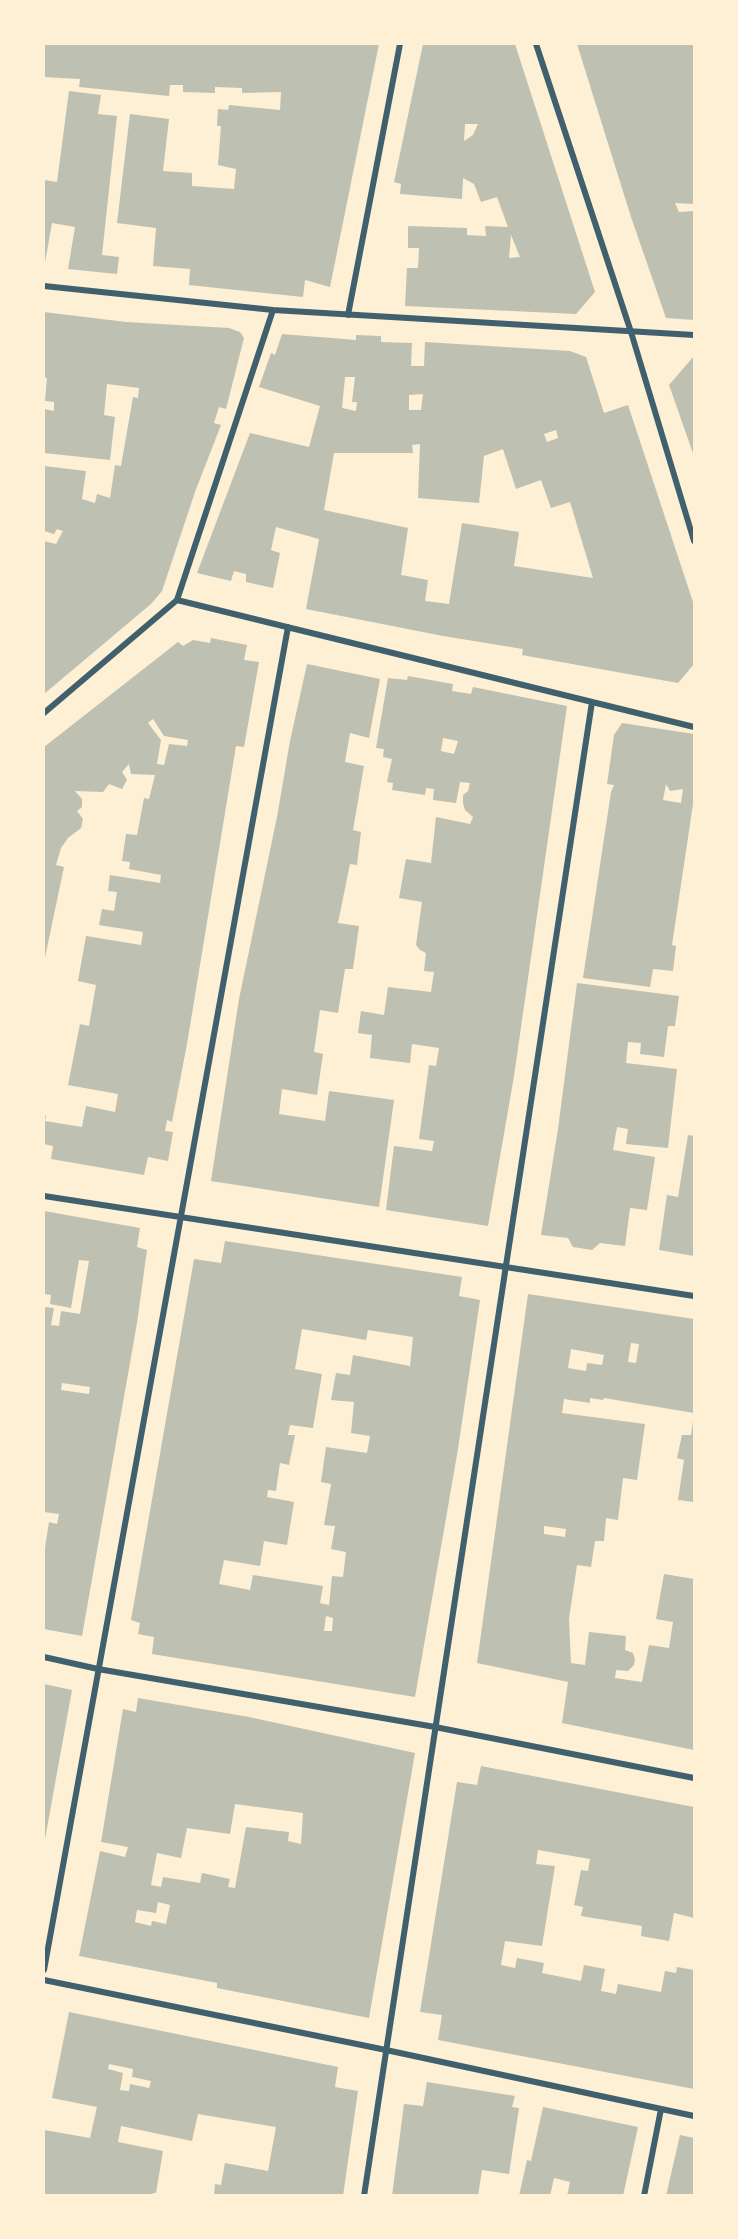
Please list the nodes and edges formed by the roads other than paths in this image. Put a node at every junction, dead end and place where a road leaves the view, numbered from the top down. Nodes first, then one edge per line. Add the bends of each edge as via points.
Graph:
1 (400, 44) edge
2 (536, 44) edge
3 (44, 286) edge
4 (273, 310) junction
5 (348, 315) junction
6 (631, 332) junction
7 (694, 335) edge
8 (694, 541) edge
9 (177, 600) junction
10 (288, 627) junction
11 (592, 702) junction
12 (44, 713) edge
13 (694, 727) edge
14 (44, 1196) edge
15 (181, 1217) junction
16 (506, 1267) junction
17 (694, 1296) edge
18 (44, 1657) edge
19 (98, 1669) junction
20 (435, 1727) junction
21 (694, 1778) edge
22 (44, 1970) edge
23 (44, 1980) edge
24 (386, 2050) junction
25 (661, 2109) junction
26 (694, 2116) edge
27 (364, 2196) edge
28 (644, 2196) edge

1 - 5 street
2 - 6 street
3 - 4 street
4 - 5 street
4 - 9 street
5 - 6 street
6 - 7 street
6 - 8 street
9 - 10 street
9 - 12 street
10 - 11 street
10 - 15 street
11 - 13 street
11 - 16 street
14 - 15 street
15 - 16 street
15 - 19 street
16 - 17 street
16 - 20 street
18 - 19 street
19 - 20 street
19 - 22 street
20 - 21 street
20 - 24 street
23 - 24 street
24 - 25 street
24 - 27 street
25 - 26 street
25 - 28 street

